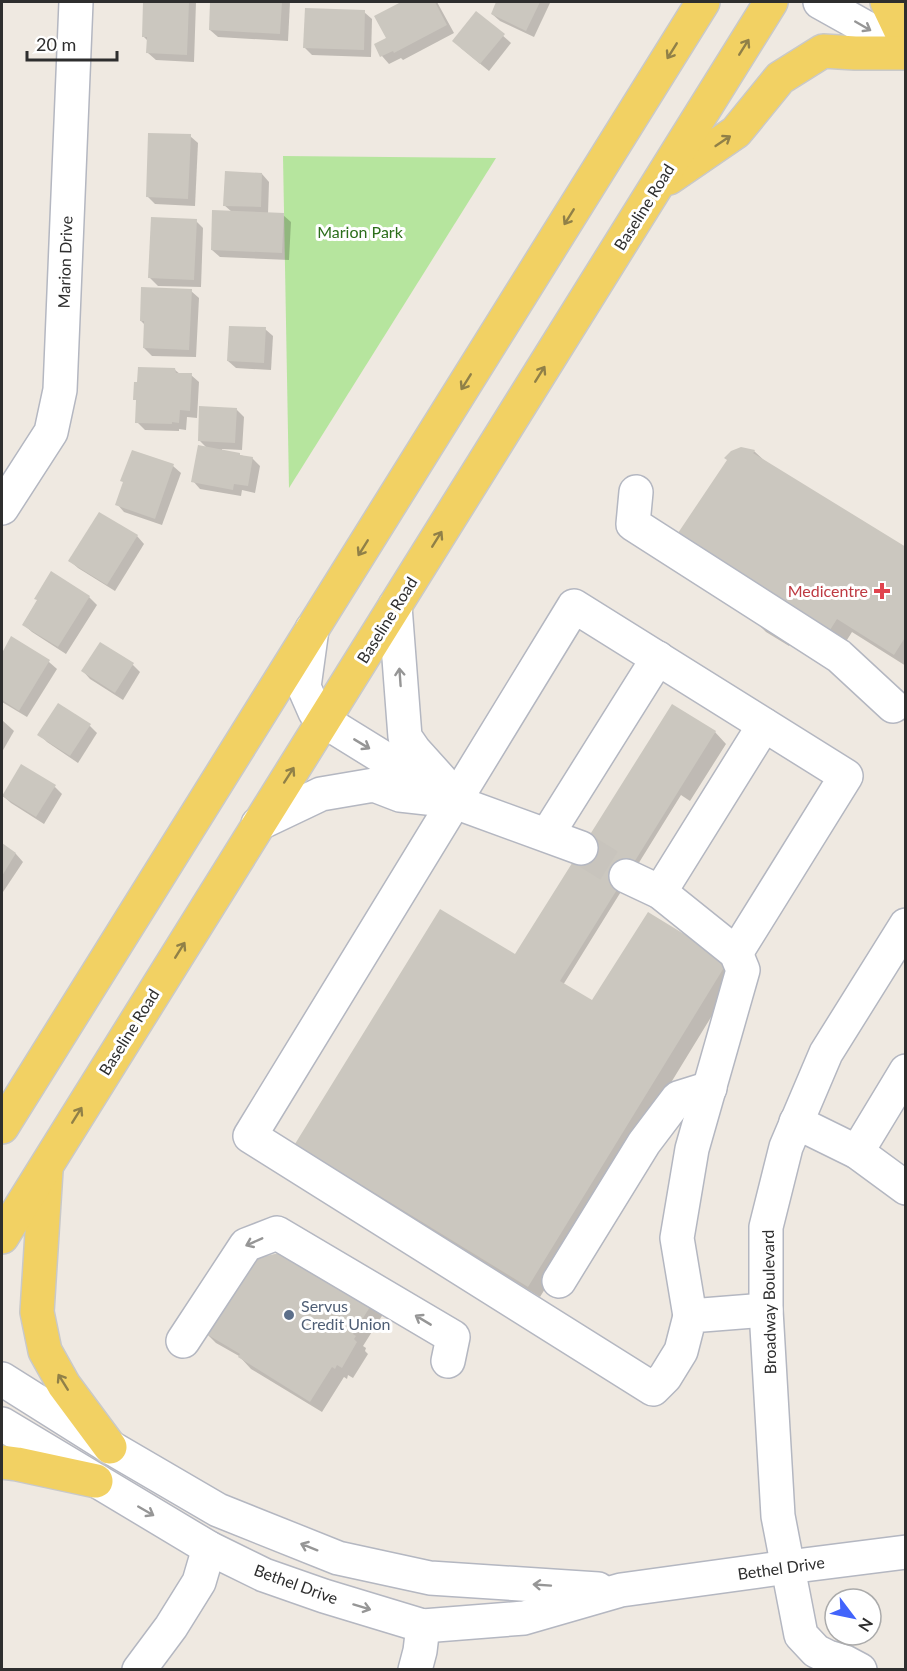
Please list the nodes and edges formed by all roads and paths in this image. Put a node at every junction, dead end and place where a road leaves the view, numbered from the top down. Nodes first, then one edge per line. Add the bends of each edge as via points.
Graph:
1 (76, 2) edge
2 (702, 2) edge
3 (771, 2) edge
4 (820, 2) edge
5 (887, 2) edge
6 (906, 42) edge
7 (906, 51) edge
8 (657, 186) junction
9 (636, 492) dead end
10 (2, 508) edge
11 (395, 606) junction
12 (312, 629) junction
13 (658, 658) junction
14 (892, 706) dead end
15 (324, 721) junction
16 (764, 725) junction
17 (455, 802) junction
18 (258, 824) junction
19 (547, 836) junction
20 (581, 848) tunnel mouth
21 (626, 876) tunnel mouth
22 (660, 892) junction
23 (906, 925) edge
24 (736, 953) junction
25 (906, 1071) edge
26 (710, 1088) junction
27 (796, 1122) junction
28 (2, 1127) edge
29 (856, 1152) junction
30 (47, 1165) junction
31 (904, 1183) edge
32 (2, 1237) edge
33 (559, 1281) dead end
34 (766, 1310) junction
35 (690, 1316) junction
36 (183, 1341) dead end
37 (448, 1361) dead end
38 (2, 1379) edge
39 (2, 1424) edge
40 (110, 1447) junction
41 (2, 1462) edge
42 (96, 1481) junction
43 (209, 1548) junction
44 (906, 1552) edge
45 (788, 1566) junction
46 (621, 1590) junction
47 (423, 1626) junction
48 (139, 1670) edge
49 (415, 1670) edge
50 (860, 1670) edge

1 - 10 street, Marion Drive via 60,390 51,432
2 -> 12 main road
8 -> 3 main road, Baseline Road
4 -> 7 street
5 - 6 main road
8 -> 7 main road via 736,132 780,78 823,51
11 -> 8 main road, Baseline Road
9 - 14 street via 633,524 839,656
11 - 15 main road, Baseline Road
17 -> 11 street via 405,737
12 - 15 street via 304,687 315,712
12 - 28 main road
13 - 16 street
13 - 17 street via 573,606
13 - 19 street
15 -> 17 street
18 -> 15 main road, Baseline Road
16 - 22 street
16 - 24 street via 846,776
17 - 18 street via 400,795 374,785 321,794
17 - 19 street
17 - 35 street via 250,1136 653,1389 681,1350
30 -> 18 main road, Baseline Road
19 - 20 street
21 - 22 street
22 - 24 street
23 - 27 street, Broadway Boulevard via 826,1053
24 - 26 street via 743,970
25 - 29 street
26 - 33 street via 678,1098 644,1143
26 - 35 street via 692,1149 677,1238
27 - 29 street
27 - 34 street, Broadway Boulevard via 766,1227
29 - 31 street
30 - 32 main road, Baseline Road
40 -> 30 main road via 64,1385 45,1351 37,1312
34 - 35 street
34 - 45 street, Broadway Boulevard via 778,1516
37 -> 36 street via 453,1337 277,1233 246,1245
38 - 40 street, Bethel Drive
39 - 42 street, Bethel Drive
46 -> 40 street, Bethel Drive via 430,1578 338,1558 218,1510
41 - 42 main road
42 -> 43 street, Bethel Drive
43 -> 47 street, Bethel Drive via 264,1575
43 - 48 street via 199,1582
44 - 45 street, Bethel Drive
45 - 46 street, Bethel Drive
45 - 50 street, Broadway Boulevard via 801,1635 816,1651
46 - 47 street, Bethel Drive via 524,1618
47 - 49 street

